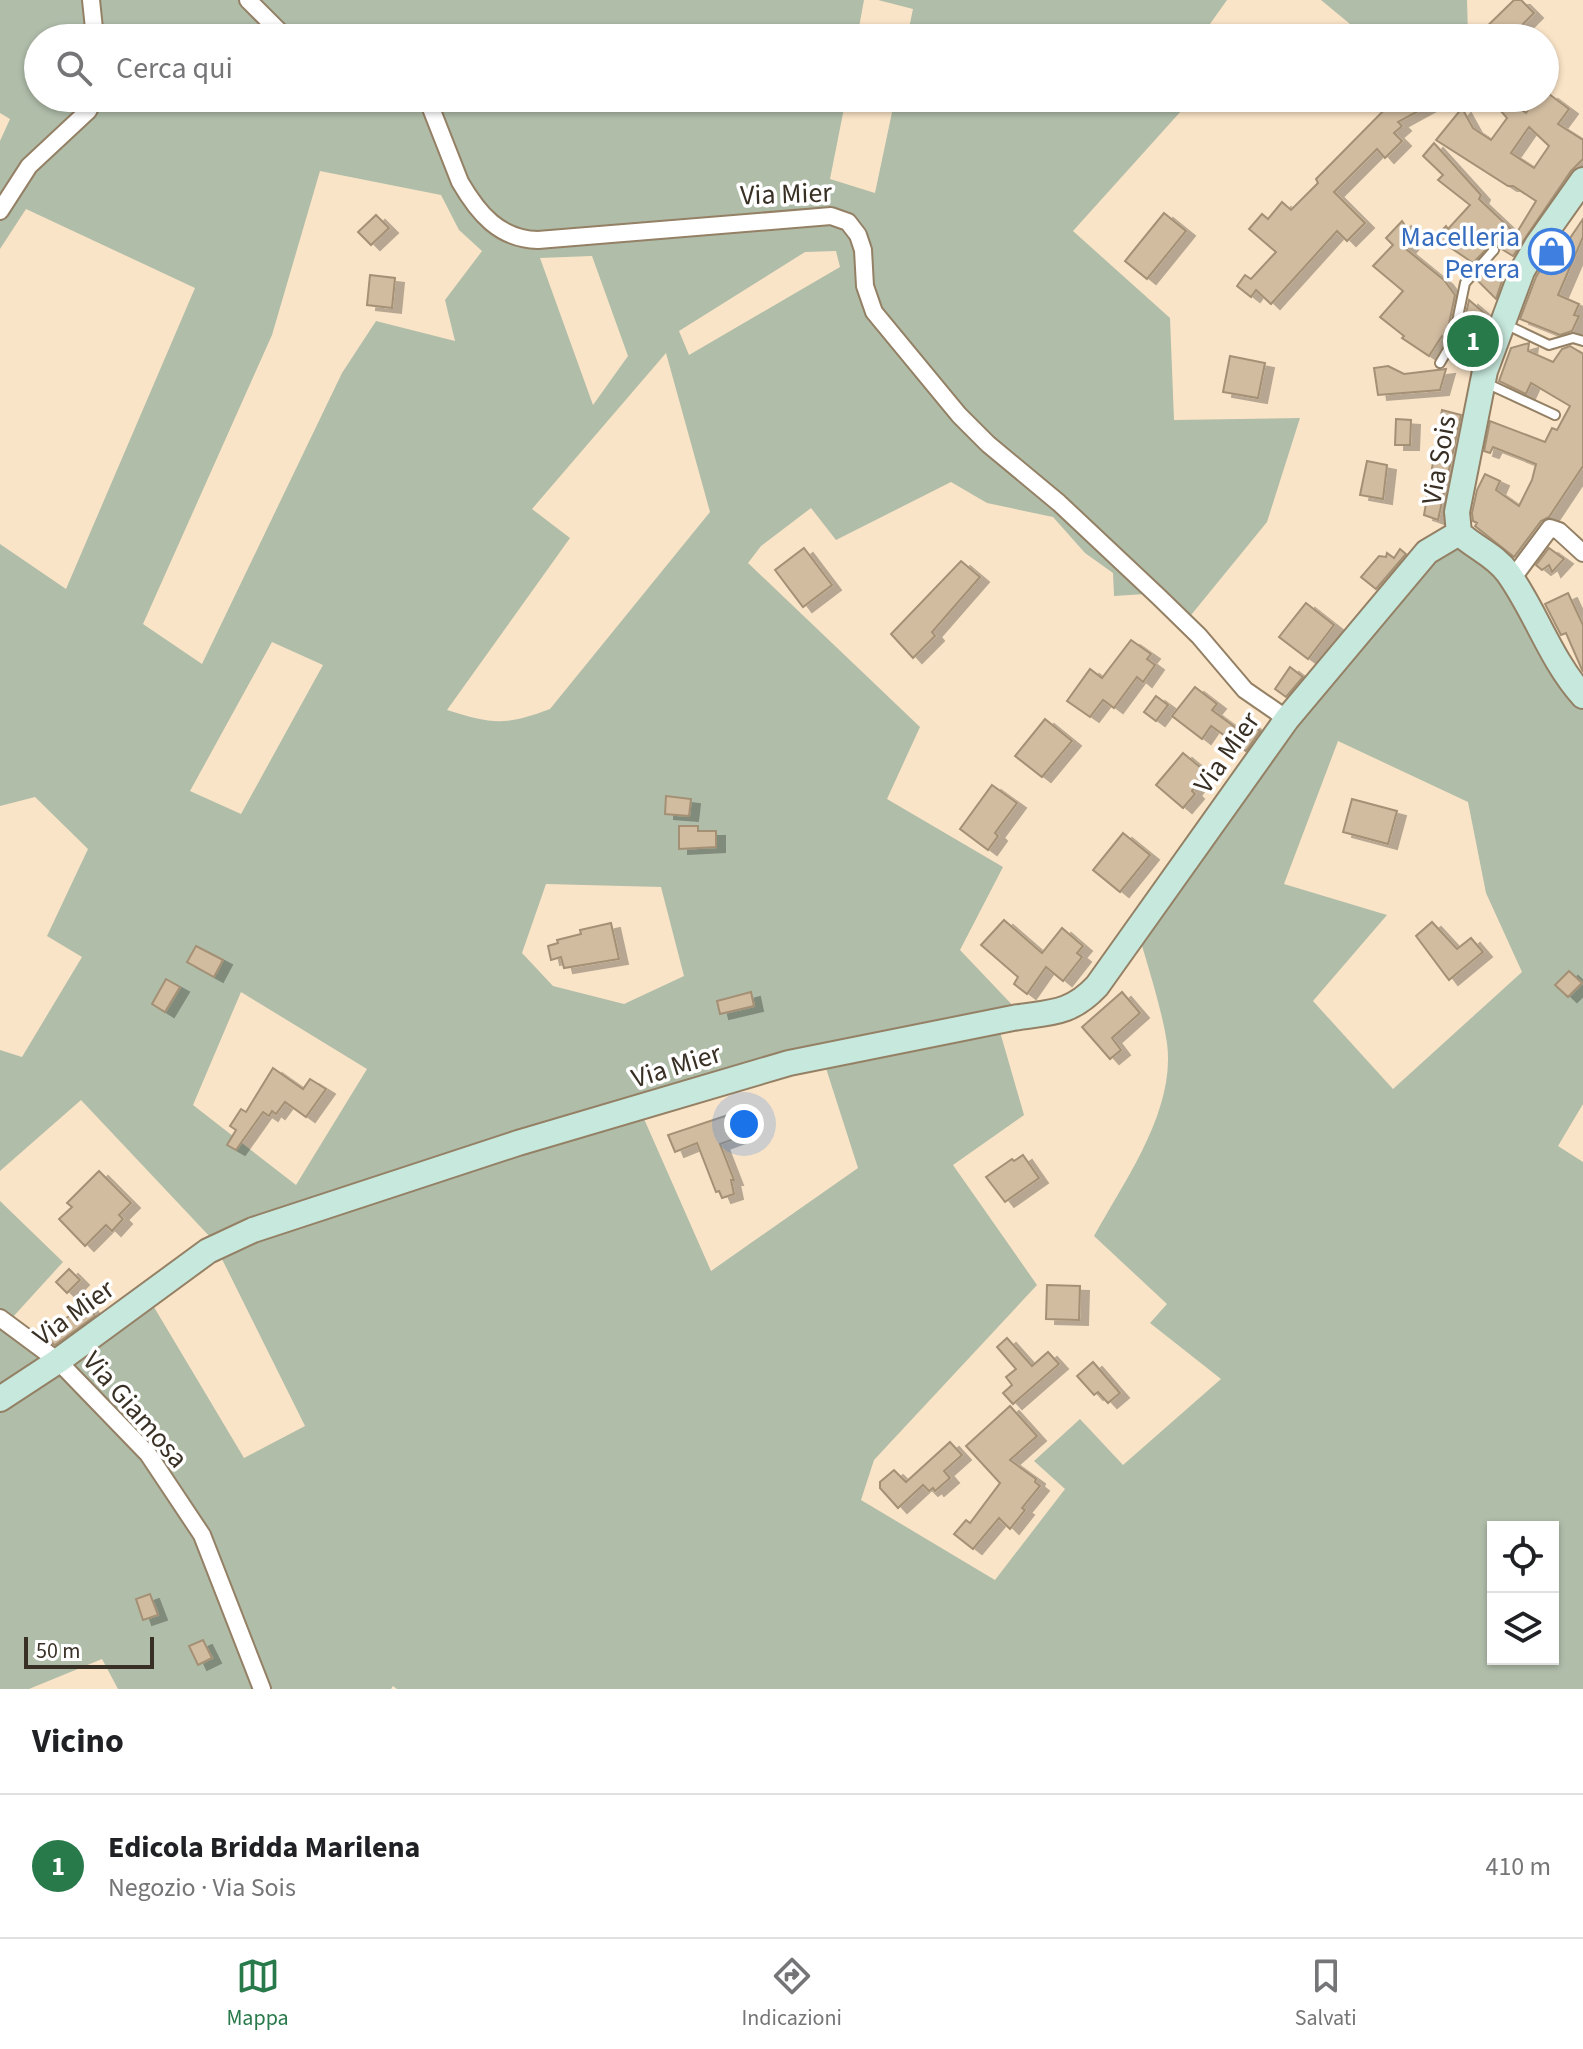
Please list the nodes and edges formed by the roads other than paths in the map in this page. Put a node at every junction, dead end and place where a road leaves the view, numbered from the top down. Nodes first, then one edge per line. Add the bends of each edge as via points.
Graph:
1 (91, 0) edge
2 (248, 0) edge
3 (94, 24) edge
4 (272, 24) edge
5 (87, 112) edge
6 (432, 112) edge
7 (1583, 180) edge
8 (0, 211) edge
9 (1494, 250) dead end
10 (1502, 323) junction
11 (1583, 341) edge
12 (1440, 363) dead end
13 (1482, 381) junction
14 (1555, 415) dead end
15 (1459, 533) junction
16 (1583, 553) edge
17 (1512, 579) junction
18 (1583, 696) edge
19 (1287, 719) junction
20 (0, 1318) edge
21 (58, 1361) junction
22 (0, 1399) edge
23 (262, 1689) edge

1 - 3 street
2 - 4 street
5 - 8 street via 43,150
6 - 19 street, Via Mier via 467,195 508,235 528,239 831,216 848,222 863,250 865,286 874,312 959,415 1149,587 1245,690
7 - 10 street, Via Sois via 1530,256
9 - 12 lane via 1465,283 1453,341
10 - 11 lane via 1549,345 1573,338
10 - 13 street, Via Sois
13 - 14 lane
13 - 15 street, Via Sois via 1457,512
15 - 17 street, Via Sois
15 - 19 street, Via Mier via 1427,552
16 - 17 street via 1550,528
17 - 18 street, Via Sois
19 - 21 street, Via Mier via 1097,986 1071,1007 789,1063 518,1143 253,1230 208,1251
20 - 21 street, Via Giamosa
21 - 22 street, Via Mier
21 - 23 street, Via Giamosa via 148,1454 202,1535

